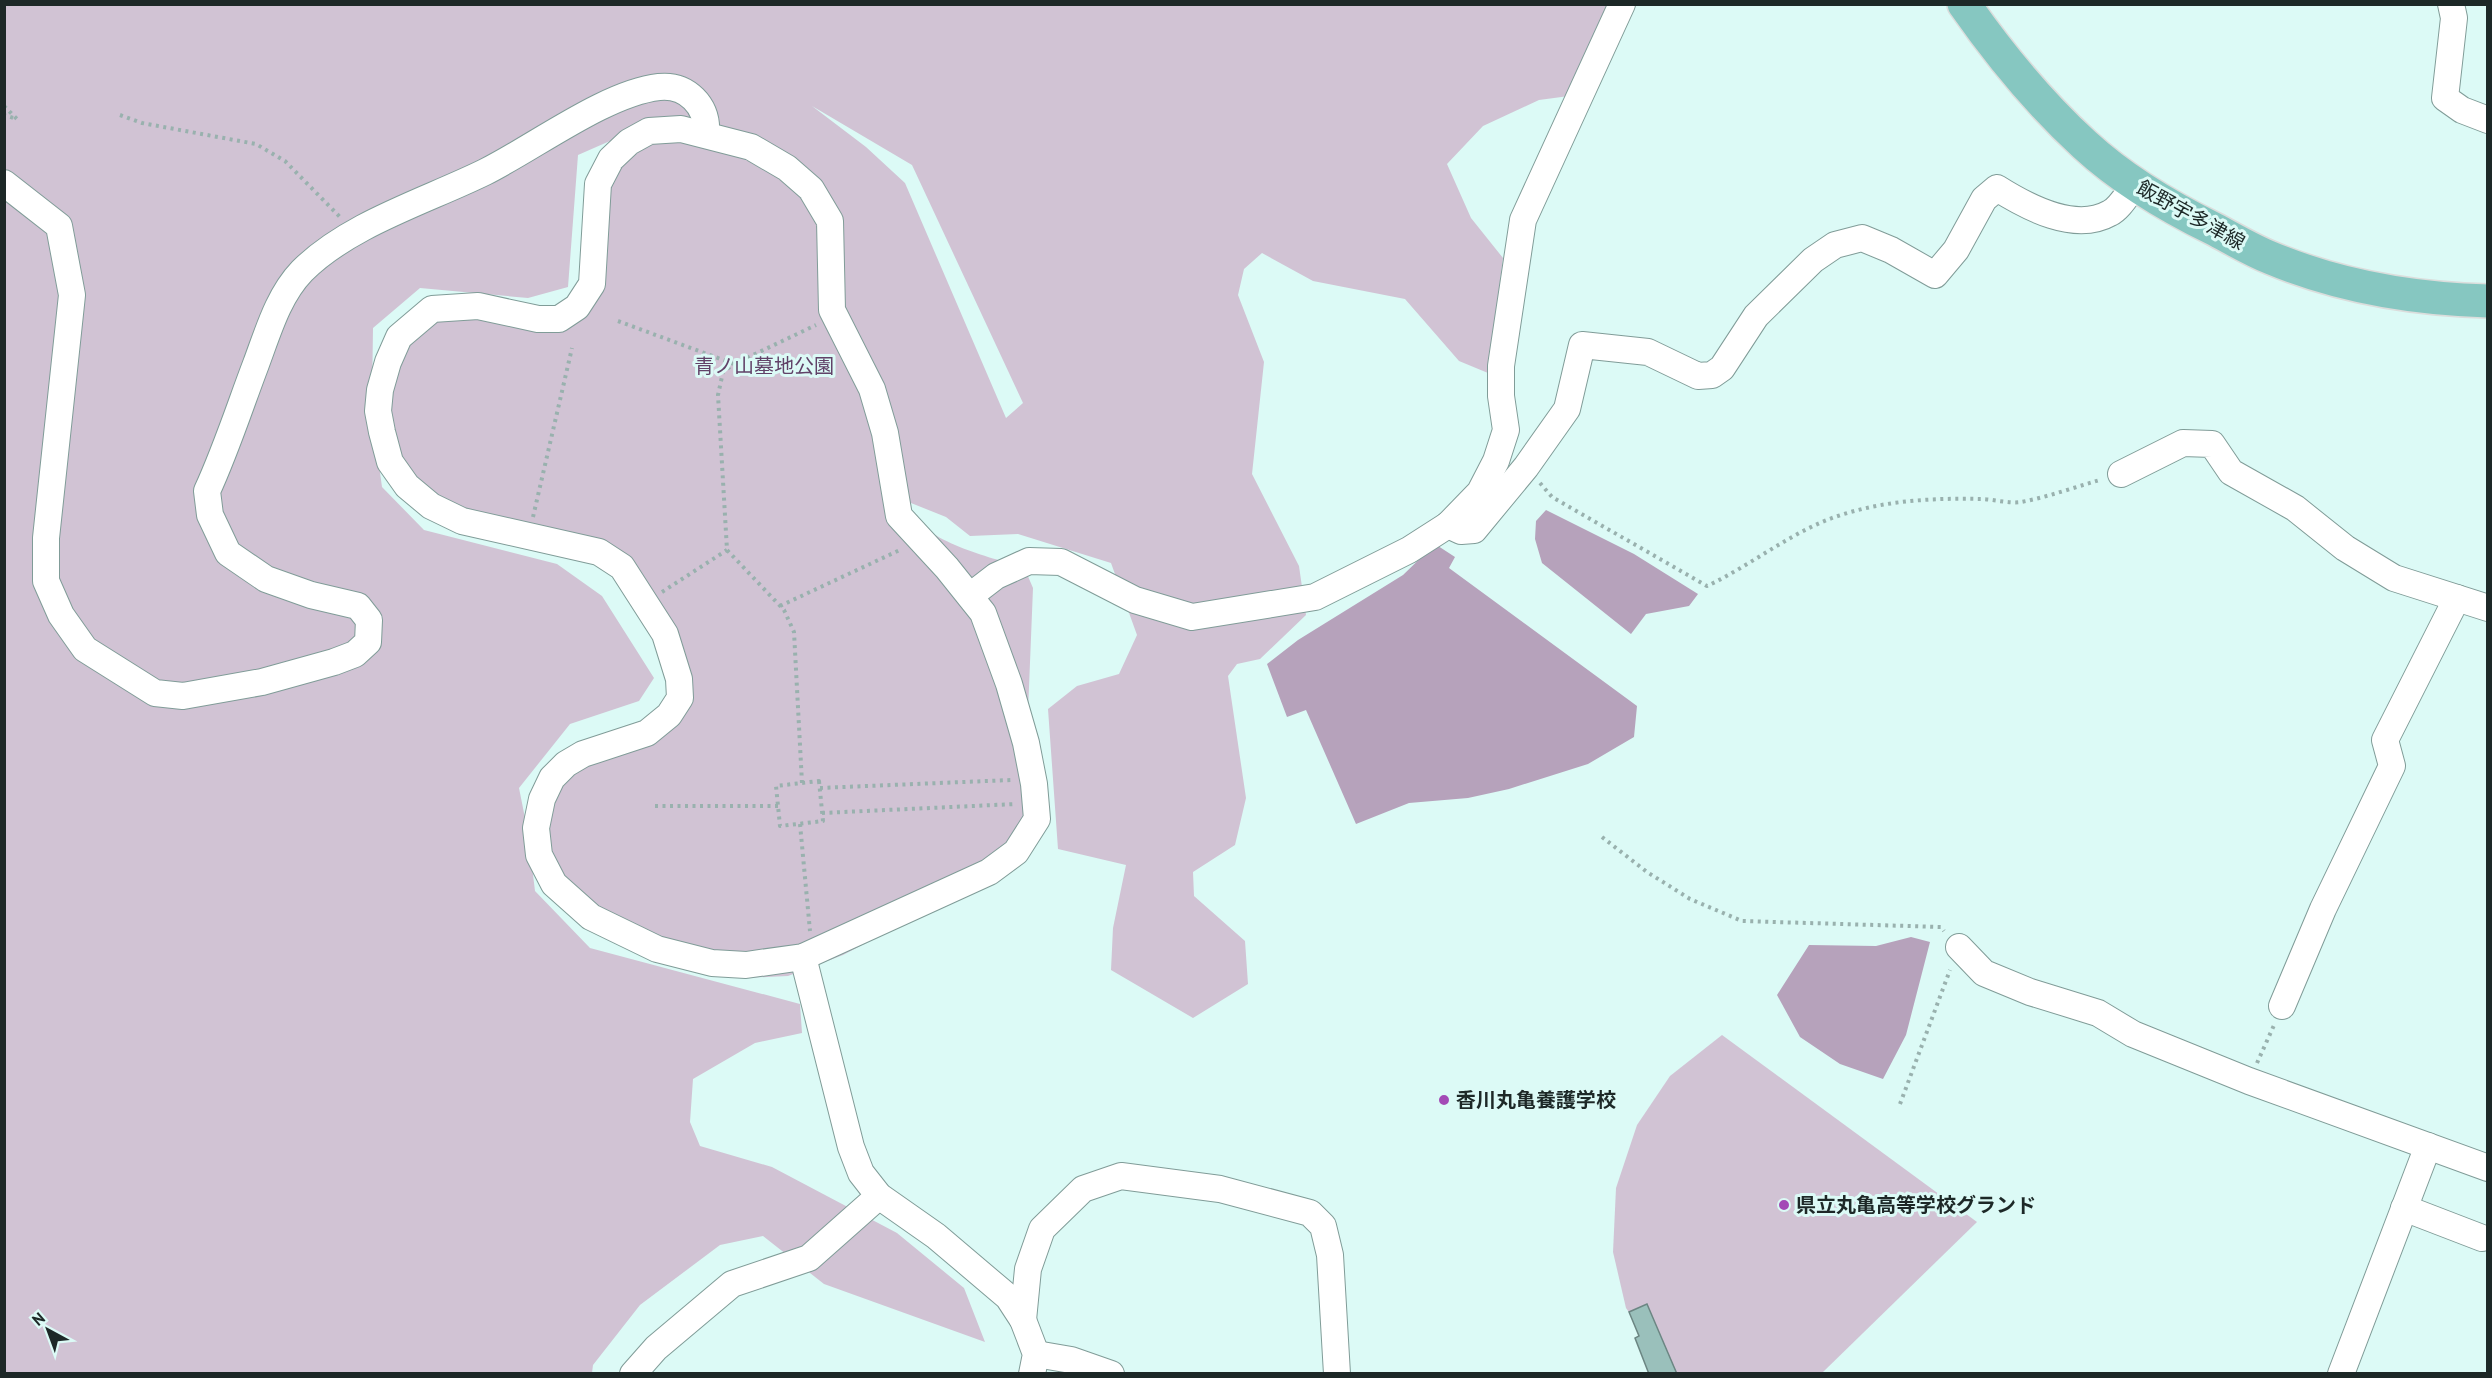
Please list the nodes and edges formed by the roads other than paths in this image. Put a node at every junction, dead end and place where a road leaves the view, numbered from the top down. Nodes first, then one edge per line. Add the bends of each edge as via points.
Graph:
1 (1622, 4) edge
2 (1964, 4) edge
3 (2451, 4) edge
4 (2487, 120) edge
5 (706, 133) junction
6 (4, 183) edge
7 (2134, 185) junction
8 (2487, 301) edge
9 (2121, 474) road end
10 (1448, 525) junction
11 (970, 596) junction
12 (2457, 598) junction
13 (2487, 608) edge
14 (1959, 947) road end
15 (807, 955) junction
16 (2282, 1006) road end
17 (2428, 1146) junction
18 (2487, 1168) edge
19 (879, 1196) junction
20 (2404, 1208) junction
21 (2482, 1238) dead end
22 (1023, 1320) junction
23 (1034, 1364) edge
24 (633, 1374) edge
25 (1111, 1374) edge
26 (1337, 1374) edge
27 (2341, 1374) edge

1 - 10 street via 1523,220 1501,366 1506,430 1480,492
2 - 7 main road, 飯野宇多津線 via 2024,81 2085,145
3 - 4 street via 2454,18 2445,98
5 - 6 street via 702,107 687,91 662,87 627,94 486,171 355,233 324,252 301,273 277,308 207,491 210,515 228,553 266,579 358,606 369,620 368,642 355,654 334,662 262,682 183,696 155,693 85,648 61,615 46,581 46,538 72,295 59,226
5 - 11 street via 751,147 787,168 811,189 830,221 832,310 872,389 885,433 899,516
5 - 15 street via 681,129 649,131 629,142 611,159 598,184 592,284 576,307 559,319 538,319 478,306 432,309 399,337 387,362 378,411 390,462 407,486 431,506 462,521 599,552 622,567 665,634 679,679 680,698 669,715 647,733 583,754 566,764 552,778 542,799 536,828 539,855 554,884 591,917 657,949 712,963 746,965
7 - 8 main road, 飯野宇多津線 via 2178,212 2271,258 2333,278 2407,295
7 - 10 street via 2111,213 2085,221 2056,216 1997,188 1984,199 1956,250 1935,274 1862,238 1835,245 1813,260 1756,316 1722,368 1712,375 1698,376 1648,352 1582,345 1567,409 1526,467 1474,530 1461,531
9 - 12 street via 2183,443 2212,444 2231,472 2295,508 2345,548 2394,578
10 - 11 street via 1315,597 1192,617 1135,600 1062,562 1029,561 996,576
11 - 15 street via 983,613 1009,684 1037,819 1016,852 989,872
12 - 13 street
12 - 16 street via 2385,740 2392,766 2323,909
14 - 17 street via 1984,974 2098,1013 2133,1034
15 - 19 street via 851,1147 861,1173
17 - 18 street
17 - 20 street
19 - 22 street via 982,1273 1008,1297
19 - 24 street via 809,1258 732,1284 656,1348
20 - 21 street
20 - 27 street
22 - 23 street
22 - 26 street via 1028,1269 1042,1229 1083,1189 1121,1176 1220,1189 1310,1213 1323,1226 1330,1255
23 - 25 street via 1071,1360

